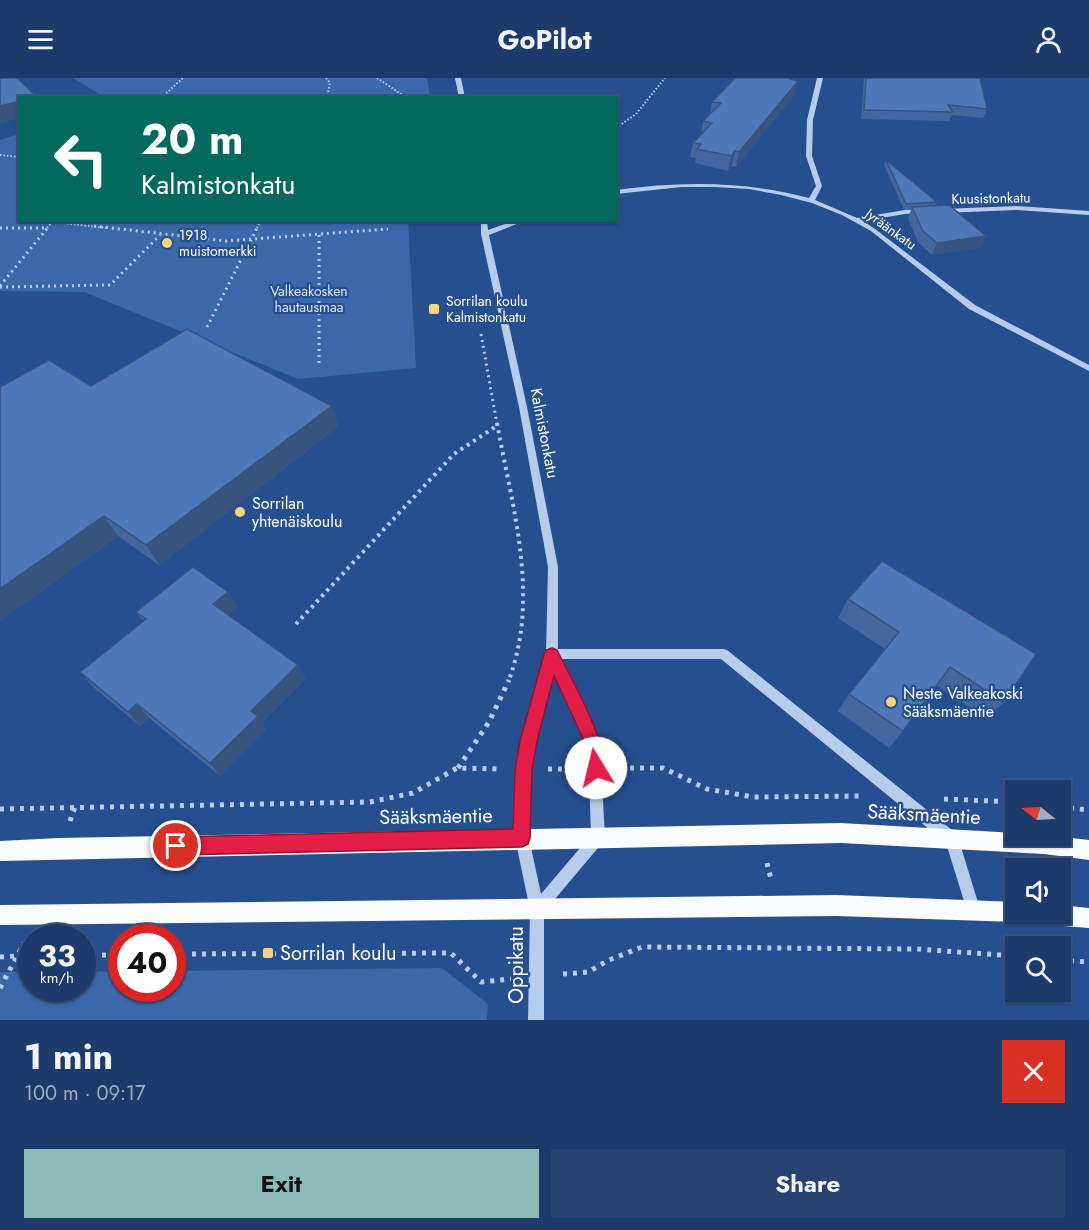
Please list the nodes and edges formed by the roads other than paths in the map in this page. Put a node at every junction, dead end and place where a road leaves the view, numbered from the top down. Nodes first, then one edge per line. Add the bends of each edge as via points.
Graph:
1 (458, 78) edge
2 (820, 78) edge
3 (462, 96) edge
4 (618, 192) edge
5 (810, 202) junction
6 (1089, 213) edge
7 (858, 220) junction
8 (484, 222) edge
9 (518, 222) edge
10 (485, 234) junction
11 (1089, 368) edge
12 (552, 654) junction
13 (598, 837) junction
14 (522, 838) junction
15 (952, 839) junction
16 (1089, 850) edge
17 (0, 851) edge
18 (973, 909) junction
19 (537, 910) junction
20 (1005, 911) edge
21 (0, 915) edge
22 (1071, 917) edge
23 (1089, 918) edge
24 (536, 1020) edge

1 - 3 street
2 - 5 street via 810,120 809,156 819,186
4 - 5 street, Jyräänkatu via 693,183 760,190
5 - 7 street, Jyräänkatu
6 - 7 street, Kuusistonkatu via 1006,208 906,212
7 - 11 street, Jyräänkatu via 972,307
8 - 10 street, Kalmistonkatu
9 - 10 street
10 - 12 street, Kalmistonkatu via 553,567
12 - 13 street, Kalmistonkatu via 594,745
12 - 14 street, Kalmistonkatu via 528,741
12 - 15 street via 723,654
13 - 14 main road, Sääksmäentie
13 - 15 main road, Sääksmäentie via 841,833
13 - 19 street
14 - 17 main road, Sääksmäentie
14 - 19 street, Kalmistonkatu
15 - 16 main road, Sääksmäentie
15 - 18 street
18 - 19 main road via 776,904
18 - 20 main road
19 - 21 main road
19 - 24 street, Oppikatu
22 - 23 main road

